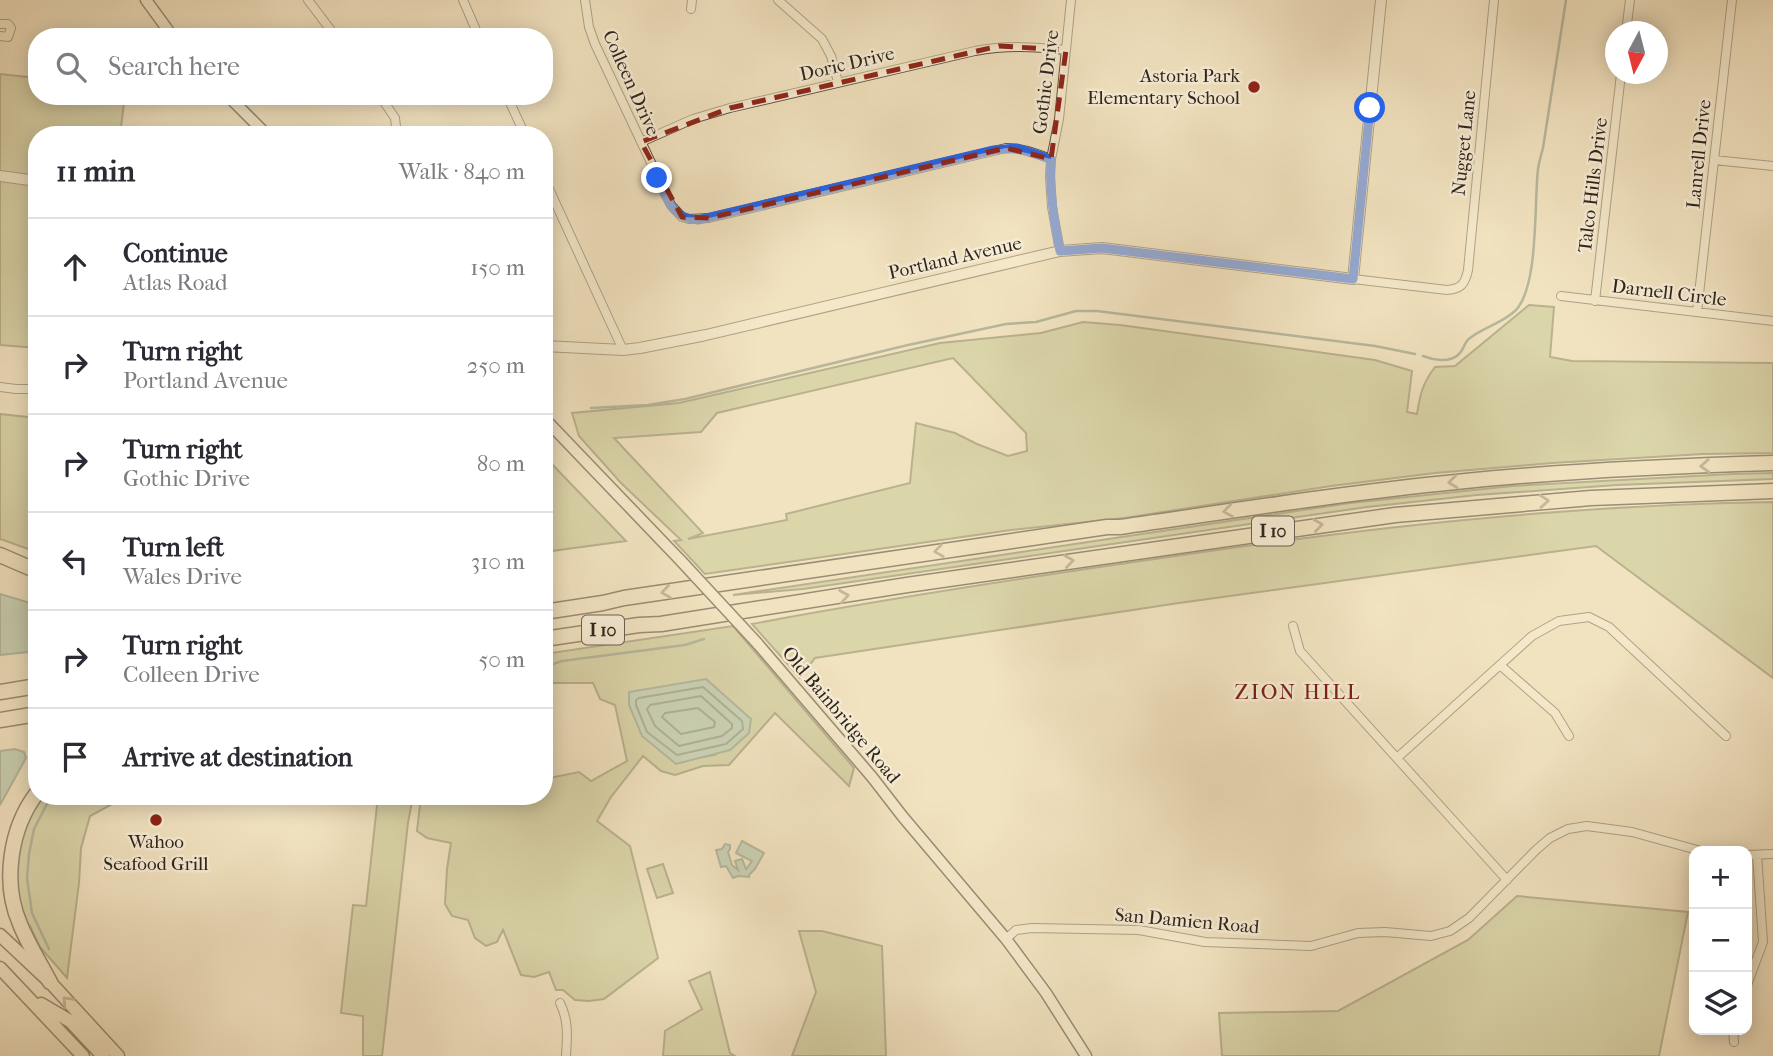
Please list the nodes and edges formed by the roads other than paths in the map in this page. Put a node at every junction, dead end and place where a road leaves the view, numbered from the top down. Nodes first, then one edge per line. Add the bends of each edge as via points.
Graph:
1 (146, 0) edge
2 (308, 0) edge
3 (463, 0) edge
4 (585, 0) edge
5 (778, 0) edge
6 (1071, 0) edge
7 (1381, 0) edge
8 (1494, 0) edge
9 (1630, 0) edge
10 (1732, 0) edge
11 (1627, 21) edge
12 (0, 24) edge
13 (166, 28) edge
14 (329, 28) edge
15 (475, 28) edge
16 (0, 36) edge
17 (1066, 50) junction
18 (838, 82) junction
19 (1620, 84) edge
20 (237, 105) edge
21 (386, 105) edge
22 (511, 105) edge
23 (258, 126) edge
24 (395, 126) edge
25 (520, 126) edge
26 (641, 142) junction
27 (1051, 159) junction
28 (1714, 160) junction
29 (1773, 166) edge
30 (0, 176) edge
31 (28, 180) edge
32 (553, 197) edge
33 (1060, 251) junction
34 (1353, 279) junction
35 (1461, 286) joint
36 (1561, 296) dead end
37 (1595, 300) junction
38 (1697, 312) junction
39 (1773, 321) edge
40 (553, 346) edge
41 (624, 350) junction
42 (0, 387) edge
43 (28, 389) edge
44 (553, 427) edge
45 (1773, 463) edge
46 (1773, 491) edge
47 (0, 555) edge
48 (28, 567) edge
49 (553, 611) edge
50 (661, 624) junction
51 (1293, 626) dead end
52 (553, 638) edge
53 (553, 648) edge
54 (1500, 665) junction
55 (28, 687) edge
56 (0, 692) edge
57 (28, 715) edge
58 (0, 720) edge
59 (1569, 736) dead end
60 (1726, 736) dead end
61 (1397, 758) junction
62 (30, 805) edge
63 (1689, 848) edge
64 (1773, 853) edge
65 (1752, 855) edge
66 (1757, 855) junction
67 (1507, 880) junction
68 (0, 935) edge
69 (1006, 939) junction
70 (0, 968) edge
71 (1752, 972) edge
72 (50, 982) junction
73 (28, 997) junction
74 (560, 1003) dead end
75 (1733, 1035) edge
76 (1734, 1042) dead end
77 (83, 1056) edge
78 (103, 1056) edge
79 (118, 1056) edge
80 (566, 1056) edge
81 (1086, 1056) edge

1 - 13 main road
2 - 14 street
3 - 15 street
4 - 26 street, Colleen Drive via 595,44
5 - 18 street via 822,39
6 - 17 street, Gothic Drive
7 - 34 street
8 - 35 street, Nugget Lane via 1468,270
9 - 11 street
10 - 28 street, Lanrell Drive
12 - 16 street via 11,28 8,37
17 - 18 street, Doric Drive via 999,46
17 - 27 street, Gothic Drive
18 - 26 street, Doric Drive via 693,119
19 - 37 street, Talco Hills Drive
20 - 23 main road
21 - 24 street
22 - 25 street
26 - 27 street, Colleen Drive via 671,205 689,219 1006,148
27 - 33 street, Gothic Drive via 1052,207
28 - 29 street
28 - 38 street, Lanrell Drive
30 - 31 street
32 - 41 street
33 - 34 street, Portland Avenue via 1102,248
33 - 41 street, Portland Avenue via 706,335
34 - 35 street, Portland Avenue via 1447,289
36 - 37 street, Darnell Circle
37 - 38 street, Darnell Circle
38 - 39 street, Darnell Circle
40 - 41 street, Portland Avenue
42 - 43 street
44 - 69 main road, Old Bainbridge Road, bridge via 757,643
45 -> 49 highway, I 10 via 1470,481 1333,496
50 -> 46 highway, I 10 via 1395,515 1577,499
47 - 48 highway
50 - 52 highway, I 10
50 - 53 highway via 640,634
51 - 61 street via 1300,651
54 - 59 street via 1555,713
54 - 60 street via 1532,636 1559,621 1589,617 1609,627
54 - 61 street
55 - 56 highway
57 - 58 highway
61 - 67 street
62 - 72 highway via 15,841 11,891 19,922
63 - 67 street, San Damien Road via 1632,832 1587,826 1568,829 1549,838
64 - 66 street
65 - 66 street
66 - 71 street via 1762,942
67 - 69 street, San Damien Road via 1469,918 1431,936 1359,933 1311,946 1205,942 1139,930 1032,928 1016,930
68 - 72 highway
69 - 81 main road, Old Bainbridge Road
70 - 73 highway
79 -> 72 highway
73 - 77 highway
73 - 78 highway via 70,1021
74 - 80 street via 567,1024
75 - 76 street

